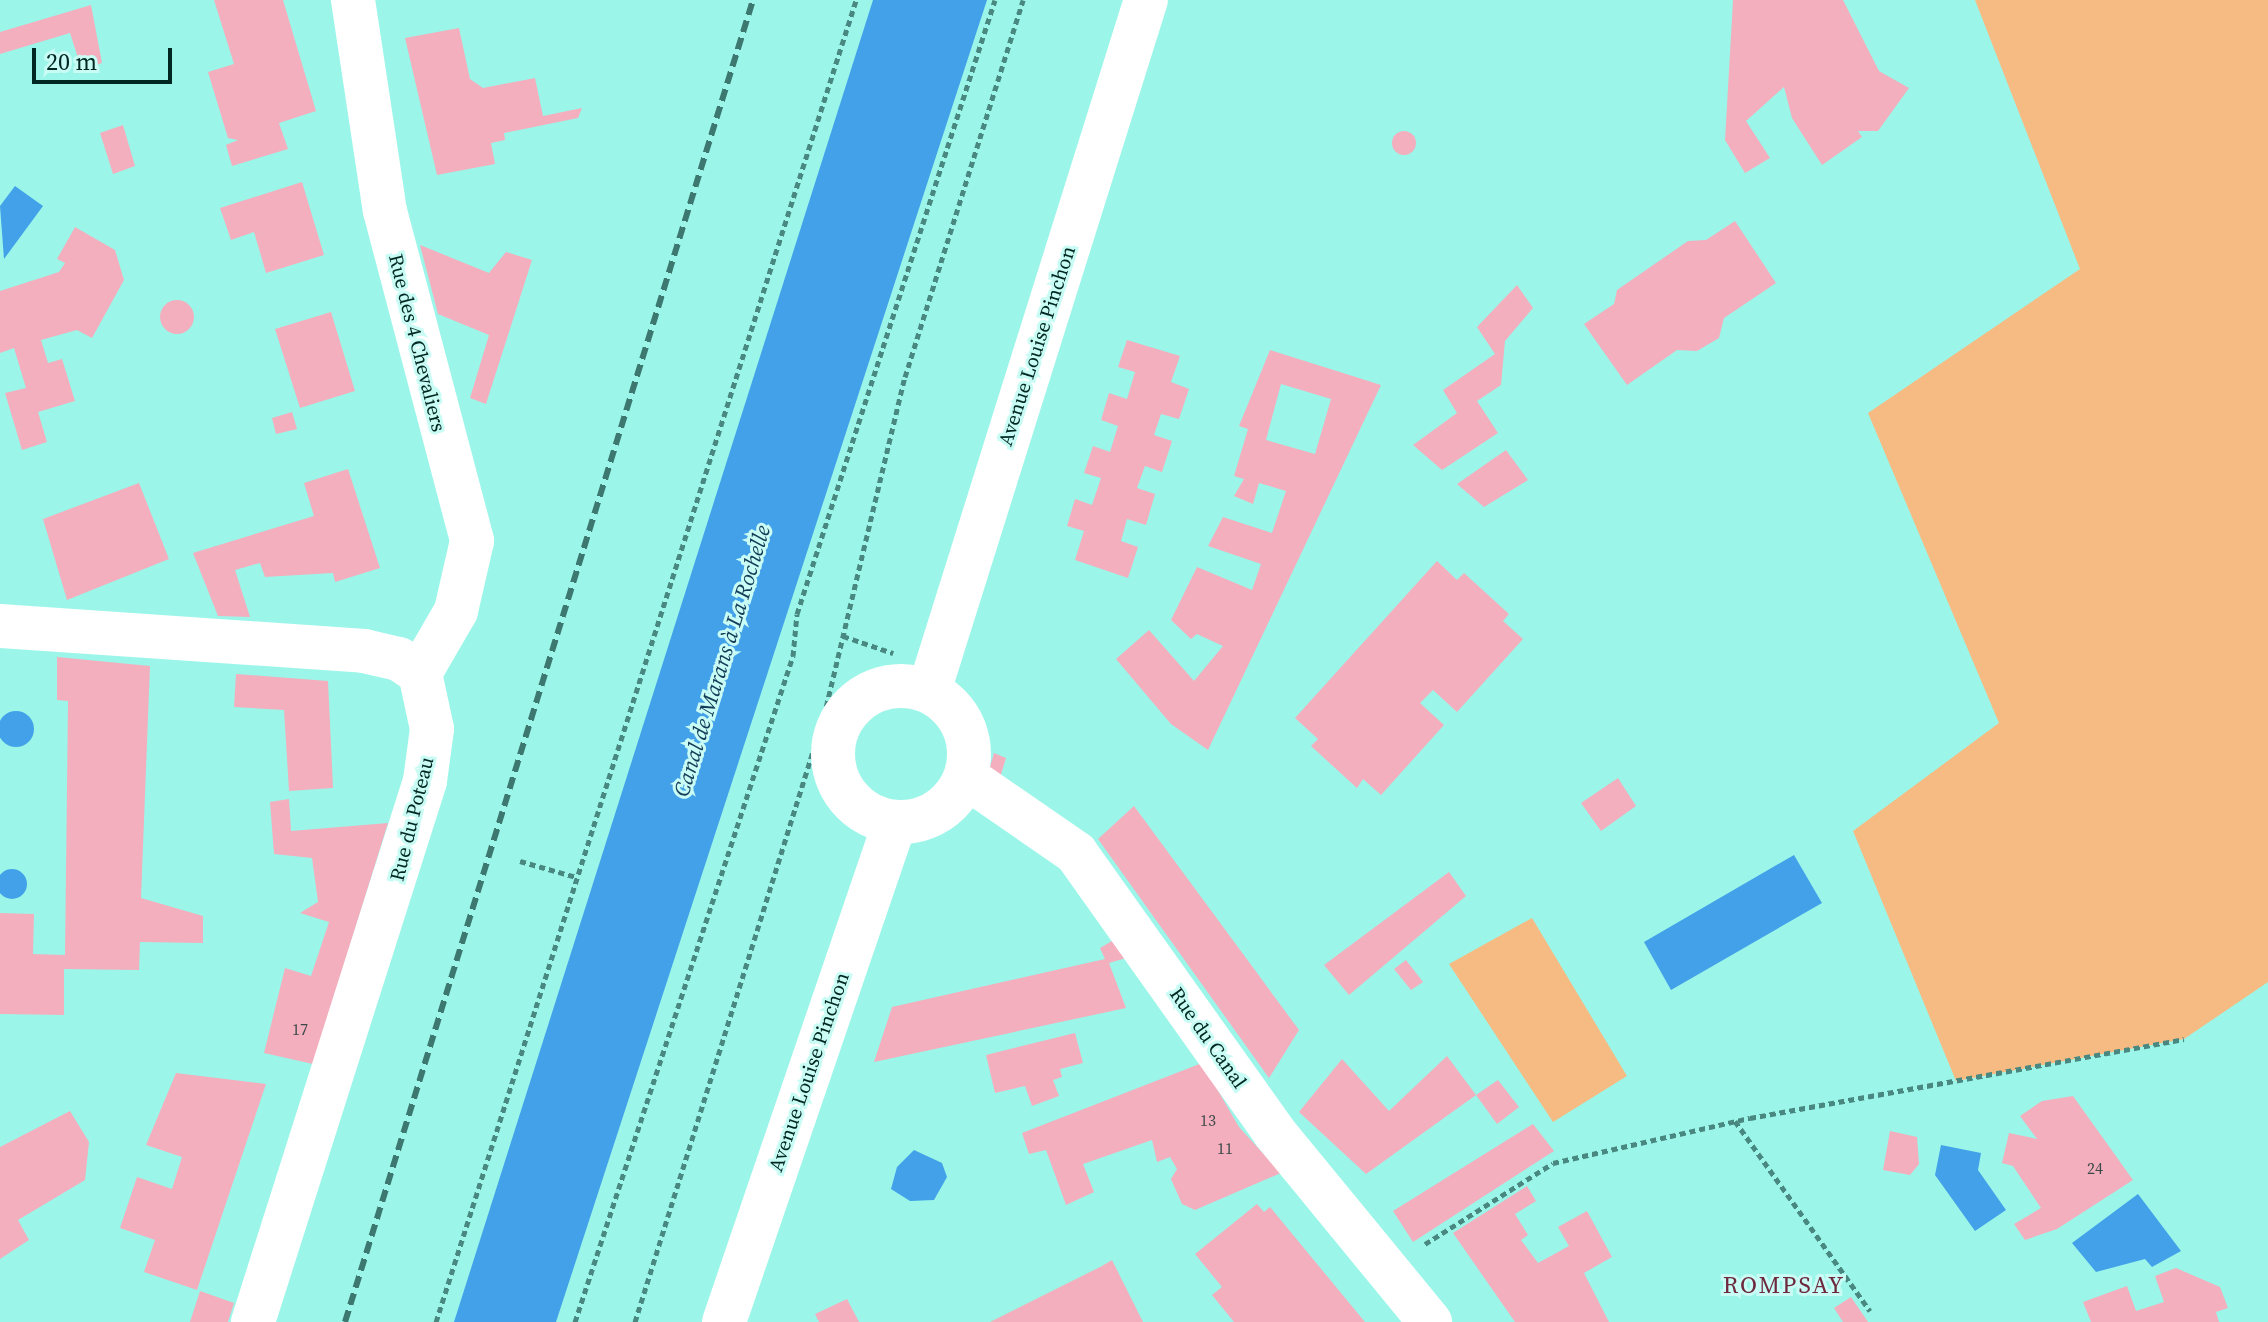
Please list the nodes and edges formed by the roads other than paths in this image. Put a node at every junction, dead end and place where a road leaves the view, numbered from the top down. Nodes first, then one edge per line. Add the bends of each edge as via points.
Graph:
1 (353, 0) edge
2 (1146, 0) edge
3 (0, 626) edge
4 (420, 673) junction
5 (929, 691) junction
6 (966, 777) junction
7 (895, 822) junction
8 (253, 1322) edge
9 (724, 1322) edge
10 (1430, 1322) edge

1 - 4 street, Rue des 4 Chevaliers via 362,98 385,211 472,541 456,611
2 - 5 street, Avenue Louise Pinchon
3 - 4 street via 364,651 399,659
4 - 8 street, Rue du Poteau via 432,729 425,781
5 - 6 street via 960,718 970,756
5 - 7 street via 905,686 871,694 844,716 835,737 839,784 872,816
6 - 7 street via 938,812
6 - 10 street, Rue du Canal via 1076,853 1274,1132 1390,1265
7 - 9 street, Avenue Louise Pinchon

